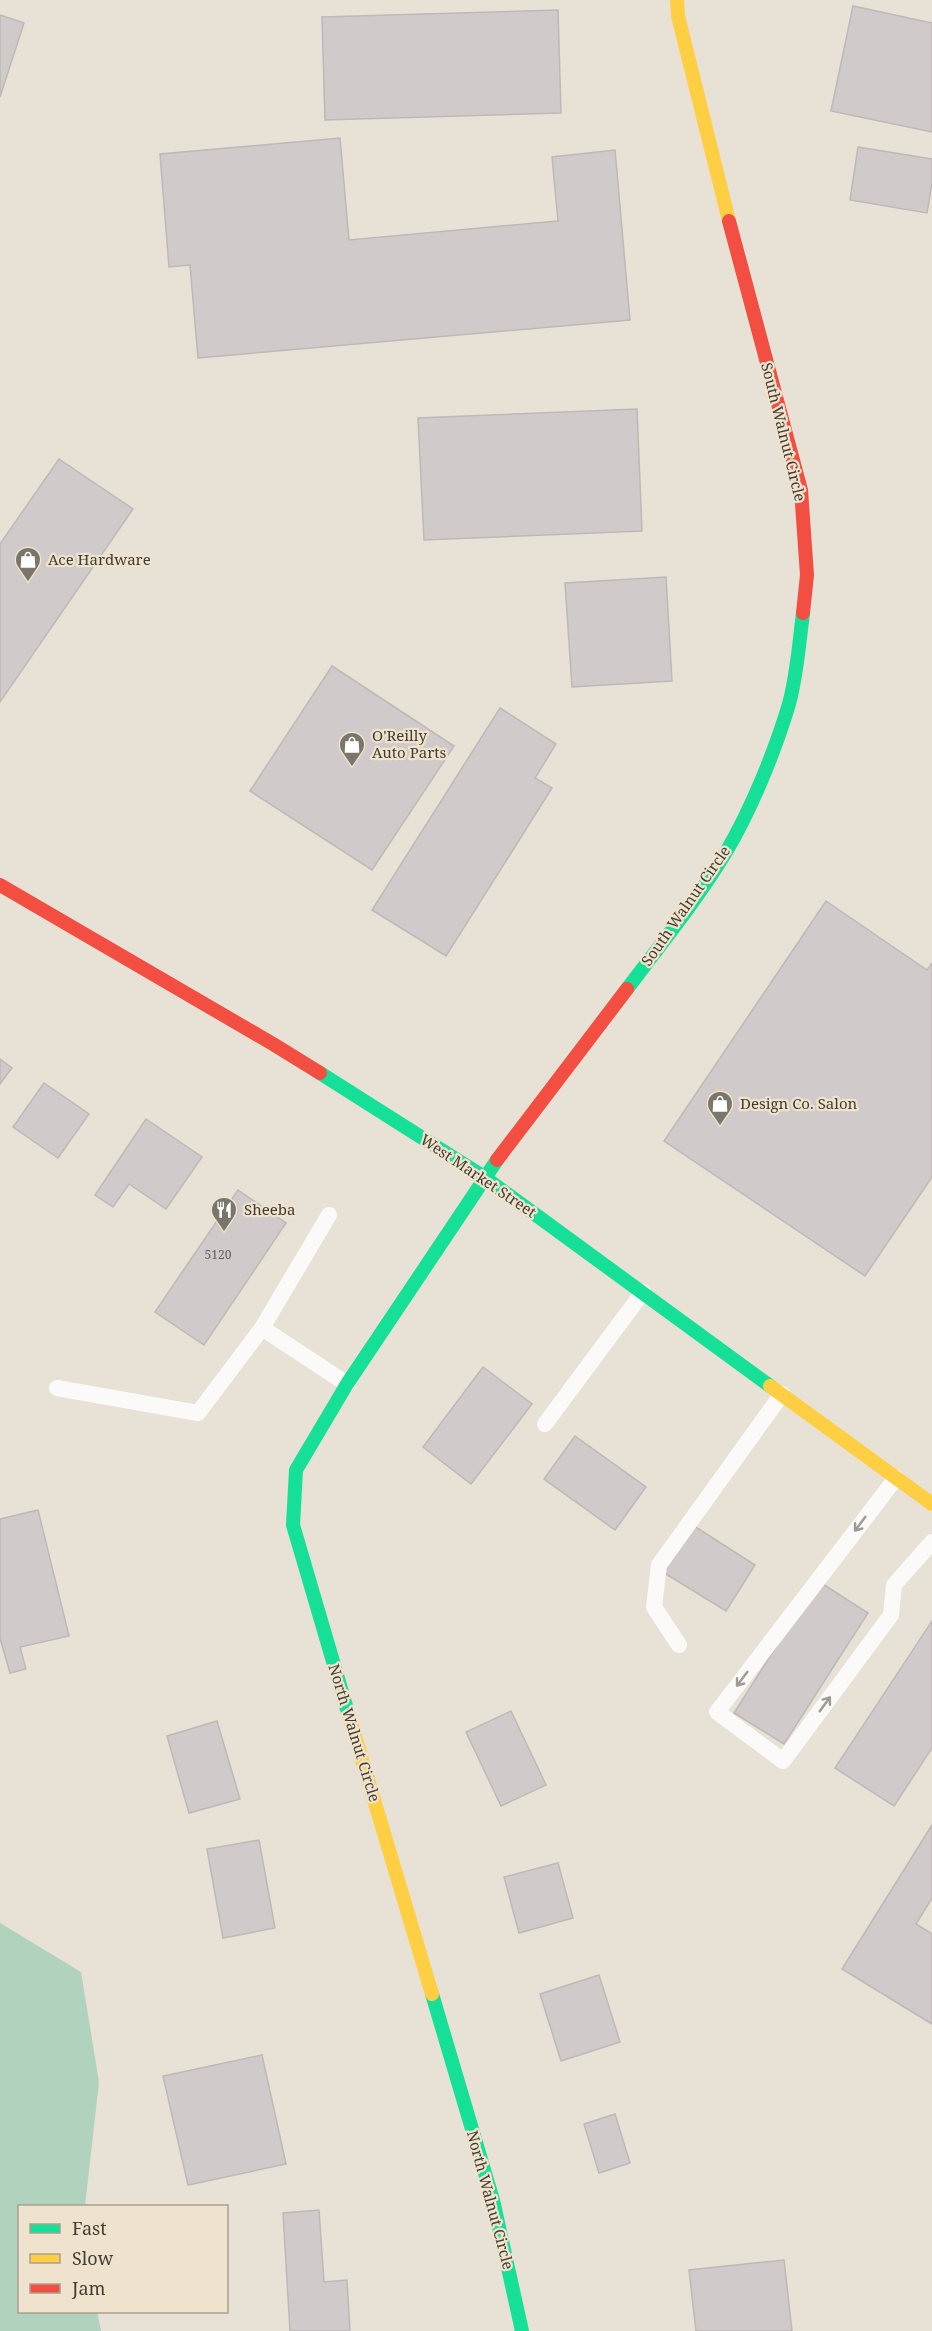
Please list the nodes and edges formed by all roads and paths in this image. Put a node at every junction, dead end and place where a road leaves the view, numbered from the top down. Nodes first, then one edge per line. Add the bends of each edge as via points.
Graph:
1 (677, 0) edge
2 (0, 885) edge
3 (484, 1177) junction
4 (328, 1215) dead end
5 (643, 1292) junction
6 (262, 1328) junction
7 (347, 1384) junction
8 (57, 1388) dead end
9 (782, 1394) junction
10 (545, 1424) dead end
11 (896, 1478) junction
12 (932, 1504) edge
13 (932, 1542) edge
14 (679, 1645) dead end
15 (522, 2331) edge

1 - 3 street, South Walnut Circle via 705,128 801,490 807,575 797,663 789,703 772,752 727,850 692,903
2 - 3 street, West Market Street via 273,1044
3 - 5 street, West Market Street
3 - 7 street, North Walnut Circle
4 - 6 lane
5 - 9 street, West Market Street
5 - 10 lane
6 - 7 lane
6 - 8 lane via 198,1413
7 - 15 street, North Walnut Circle via 296,1470 293,1525 493,2200
9 - 11 street, West Market Street
9 - 14 lane via 659,1565 654,1607
11 - 12 street, West Market Street
11 -> 13 lane via 717,1712 783,1761 891,1615 894,1585

